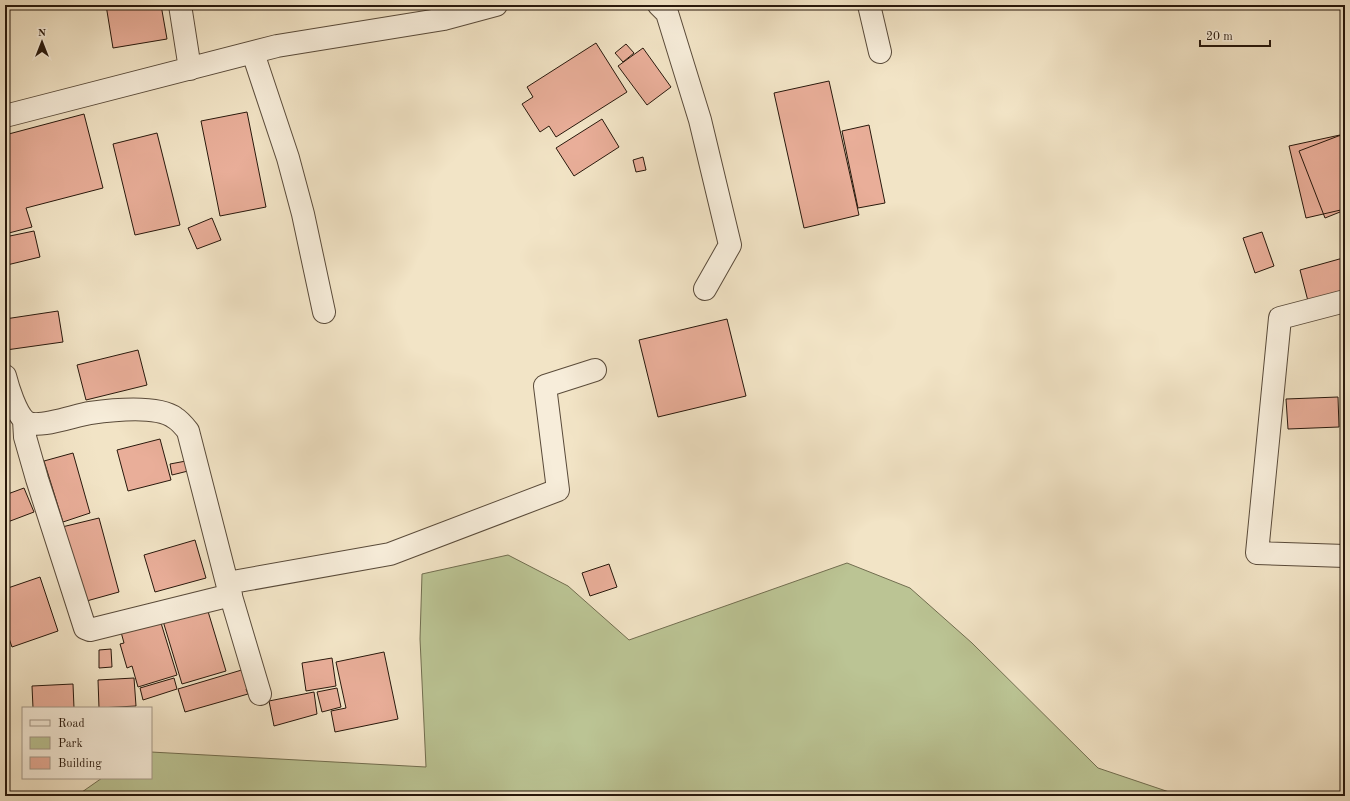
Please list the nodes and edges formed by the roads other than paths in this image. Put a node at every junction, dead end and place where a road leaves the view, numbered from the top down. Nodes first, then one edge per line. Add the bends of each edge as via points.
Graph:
1 (180, 5) edge
2 (496, 5) edge
3 (659, 5) edge
4 (869, 5) edge
5 (880, 52) dead end
6 (253, 53) junction
7 (190, 69) junction
8 (5, 116) edge
9 (705, 289) dead end
10 (1345, 301) edge
11 (324, 312) dead end
12 (595, 370) dead end
13 (5, 376) edge
14 (24, 420) junction
15 (1345, 556) edge
16 (229, 589) junction
17 (260, 694) dead end

1 - 7 street
2 - 6 street via 444,19 277,46
3 - 9 street via 667,13 700,120 730,245
4 - 5 street
6 - 7 street
6 - 11 street via 288,158
7 - 8 street
10 - 15 street via 1280,318 1257,553
12 - 16 street via 545,386 558,490 390,554
13 - 14 street via 19,414
14 - 16 street via 31,424 42,424 90,413 137,409 152,410 174,417 188,430
14 - 16 street via 25,437 37,479 87,630
16 - 17 street

